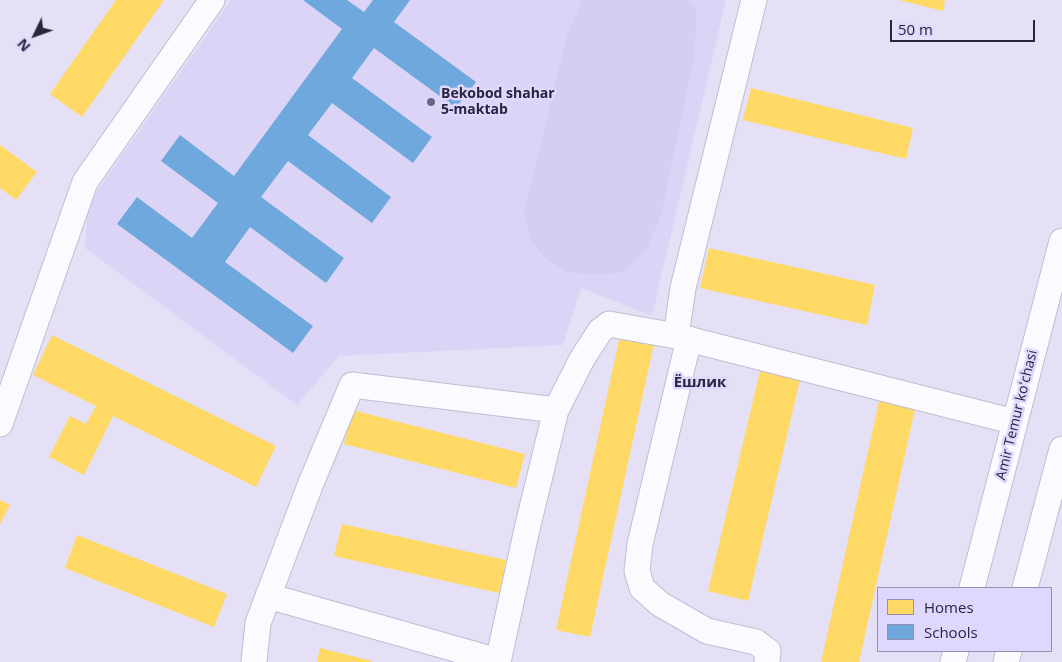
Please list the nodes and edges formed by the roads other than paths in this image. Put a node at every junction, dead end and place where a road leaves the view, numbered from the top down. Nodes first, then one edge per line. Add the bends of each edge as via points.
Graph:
1 (212, 0) edge
2 (754, 0) edge
3 (1062, 241) edge
4 (682, 337) junction
5 (556, 410) junction
6 (1015, 422) junction
7 (0, 424) edge
8 (1062, 449) edge
9 (972, 587) edge
10 (1025, 587) edge
11 (268, 596) junction
12 (498, 661) edge
13 (254, 662) edge
14 (767, 662) edge

1 - 7 street via 85,182
2 - 4 street via 683,288
3 - 6 street, Amir Temur koʻchasi
4 - 5 street via 608,324 600,330 582,359
4 - 6 street
4 - 14 street via 637,570 642,588 660,604 707,630 756,642 768,651
5 - 11 street via 352,385 310,483
5 - 12 street
6 - 9 street, Amir Temur koʻchasi
8 - 10 street
11 - 12 street
11 - 13 street via 258,623

